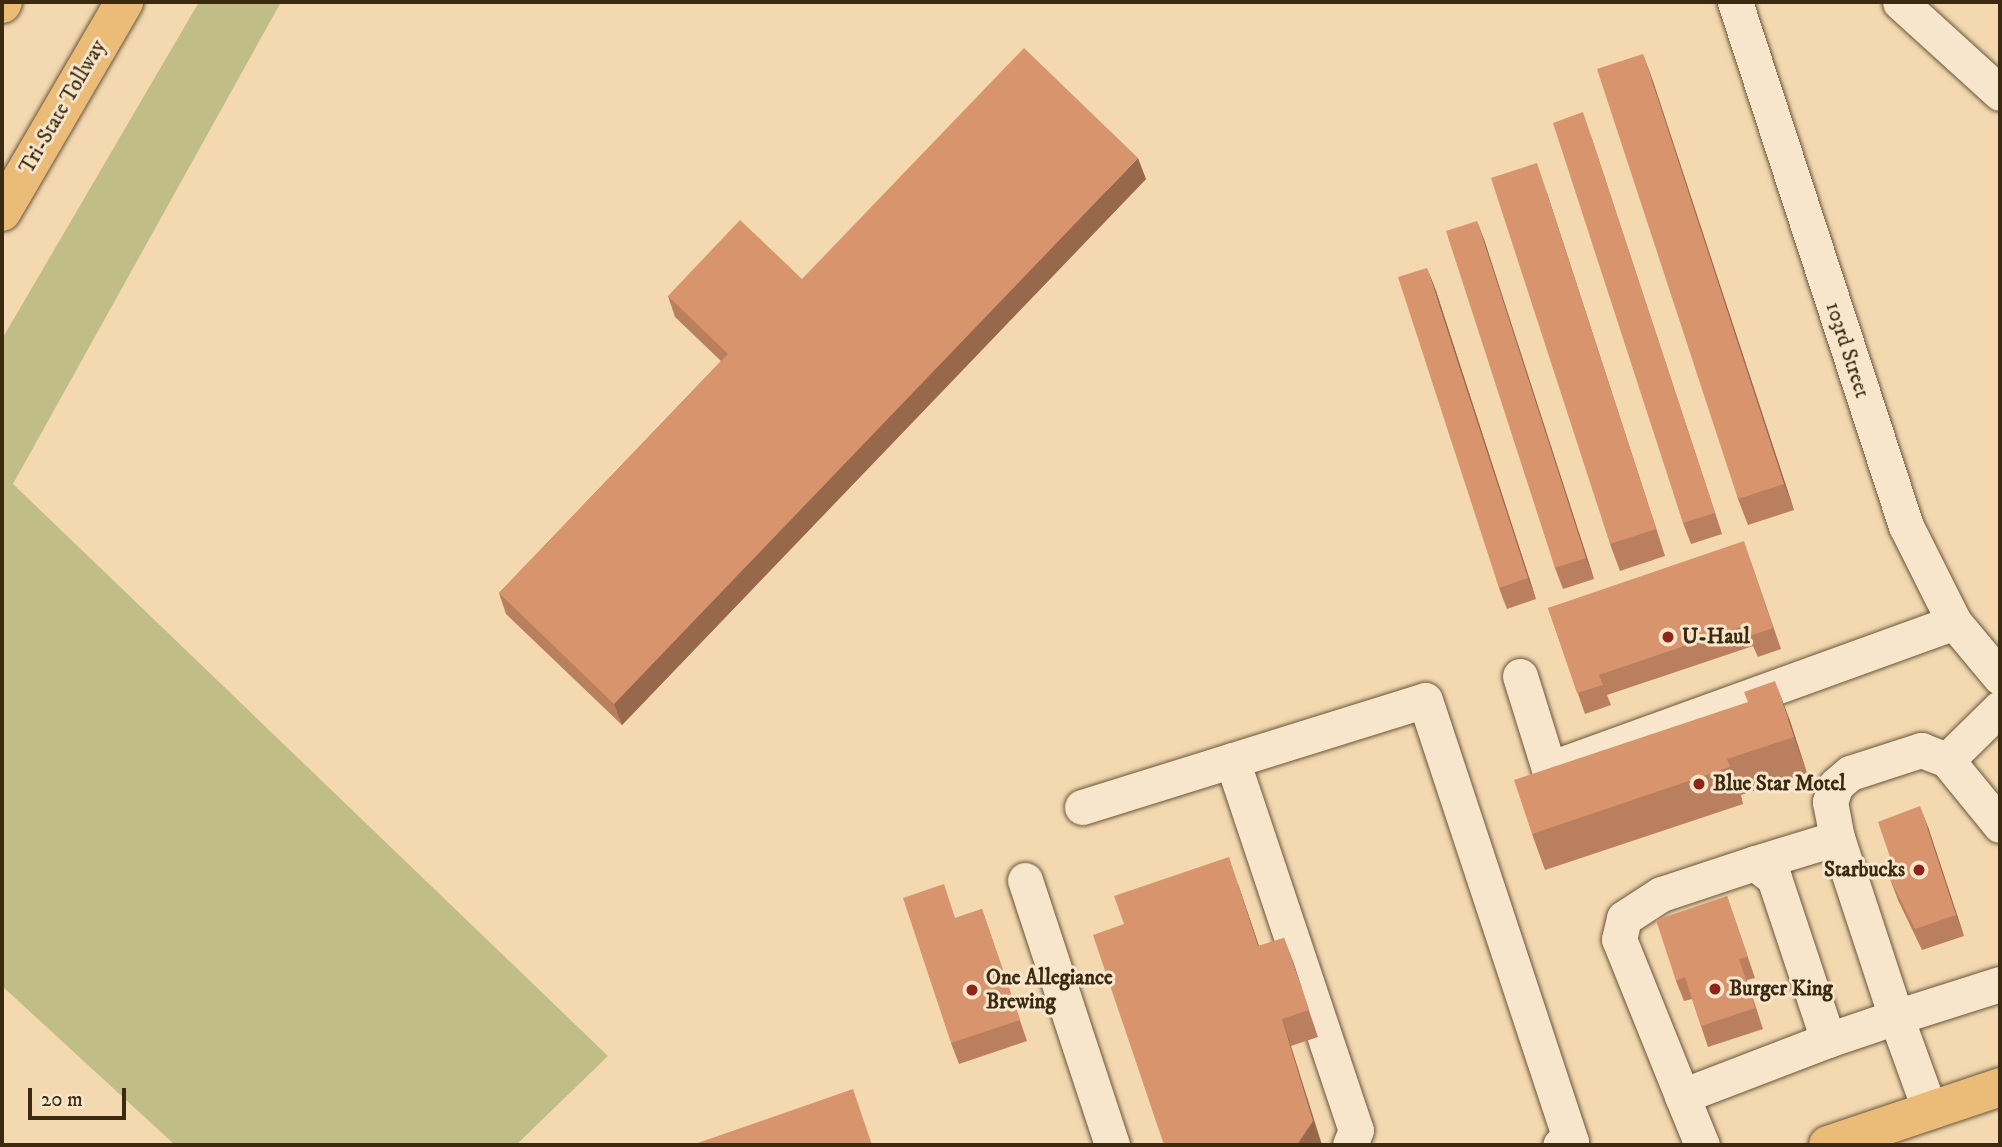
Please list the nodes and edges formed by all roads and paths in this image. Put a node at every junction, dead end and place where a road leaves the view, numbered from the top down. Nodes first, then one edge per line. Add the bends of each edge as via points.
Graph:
1 (124, 2) edge
2 (1735, 2) edge
3 (1900, 2) edge
4 (2000, 93) edge
5 (2, 212) edge
6 (1954, 622) junction
7 (1520, 676) dead end
8 (2000, 677) edge
9 (2000, 708) edge
10 (1232, 760) junction
11 (1947, 760) junction
12 (1082, 807) dead end
13 (2000, 825) edge
14 (1837, 838) junction
15 (1755, 863) junction
16 (1025, 880) dead end
17 (2000, 984) edge
18 (1896, 1017) junction
19 (1828, 1040) junction
20 (2000, 1087) edge
21 (1682, 1096) junction
22 (1930, 1111) junction
23 (1112, 1145) edge
24 (1350, 1145) edge
25 (1560, 1145) edge
26 (1702, 1145) edge
27 (1828, 1145) edge

1 - 5 main road, Tri-State Tollway
2 - 6 street, 103rd Street via 1906,526
3 - 4 street
6 - 7 street via 1549,769
6 - 8 street, 103rd Street
9 - 11 street
10 - 12 street
10 - 24 street via 1356,1130
10 - 25 street via 1425,700 1571,1142
11 - 13 street
11 - 14 street via 1921,750 1850,773 1830,802
14 - 15 street
14 - 18 street
15 - 19 street via 1774,878
15 - 21 street via 1661,894 1624,918 1619,939
16 - 23 street
17 - 18 street
18 - 19 street
18 - 22 street
19 - 21 street
20 - 22 main road
21 - 26 street
22 - 27 main road

